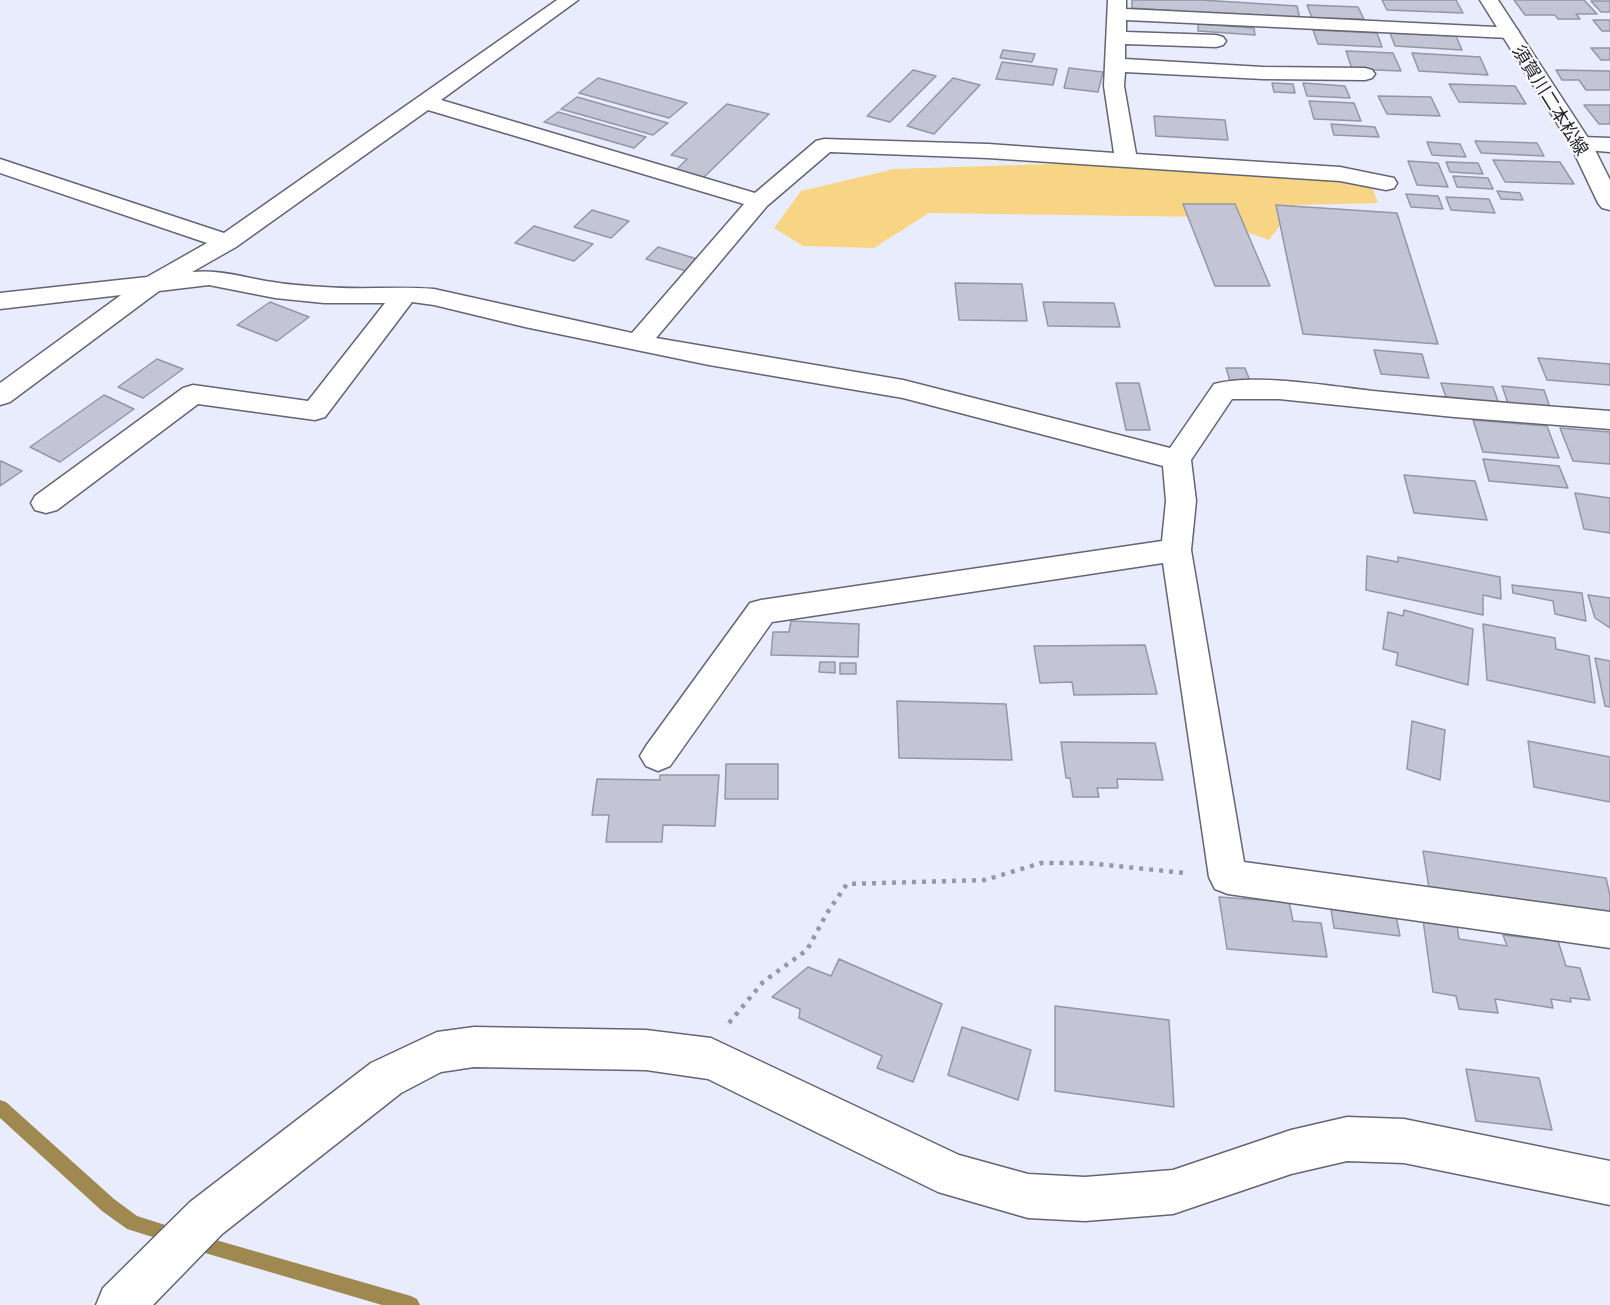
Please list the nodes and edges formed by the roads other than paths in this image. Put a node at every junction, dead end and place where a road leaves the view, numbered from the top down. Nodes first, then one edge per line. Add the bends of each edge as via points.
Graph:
1 (569, 0) edge
2 (1489, 0) edge
3 (1116, 7) edge
4 (1509, 32) junction
5 (1116, 38) junction
6 (1230, 41) dead end
7 (1365, 74) dead end
8 (1115, 76) junction
9 (1136, 87) dead end
10 (1159, 87) dead end
11 (1262, 91) dead end
12 (425, 102) junction
13 (1581, 144) junction
14 (1610, 145) edge
15 (1126, 159) junction
16 (0, 166) edge
17 (1386, 183) dead end
18 (759, 201) junction
19 (1610, 203) edge
20 (227, 242) junction
21 (150, 286) junction
22 (405, 294) junction
23 (0, 301) edge
24 (638, 342) junction
25 (0, 396) edge
26 (1610, 420) edge
27 (1177, 460) junction
28 (46, 503) dead end
29 (1176, 550) junction
30 (658, 756) dead end
31 (1610, 930) edge
32 (1610, 1183) edge
33 (135, 1289) edge

1 - 12 street
2 - 4 street, 須賀川二本松線
3 - 4 street
3 - 5 street
4 - 13 street, 須賀川二本松線
5 - 6 street
5 - 8 street
7 - 8 street
8 - 9 street
8 - 15 street
10 - 11 street
12 - 18 street
12 - 20 street
13 - 14 street
13 - 19 street, 須賀川二本松線
15 - 17 street via 1340,174
15 - 18 street via 824,146
16 - 20 street
18 - 24 street
20 - 21 street
21 - 22 street via 209,278 324,295
21 - 23 street
21 - 25 street
22 - 24 street
22 - 28 street via 315,411 194,394
24 - 27 street via 903,389
26 - 27 street via 1279,390 1224,390
27 - 29 street via 1181,501
29 - 30 street via 761,612
29 - 31 street via 1228,877
32 - 33 street via 1404,1141 1347,1140 1291,1152 1173,1192 1085,1199 1028,1196 954,1176 711,1059 634,1050 474,1047 437,1052 386,1078 206,1218

